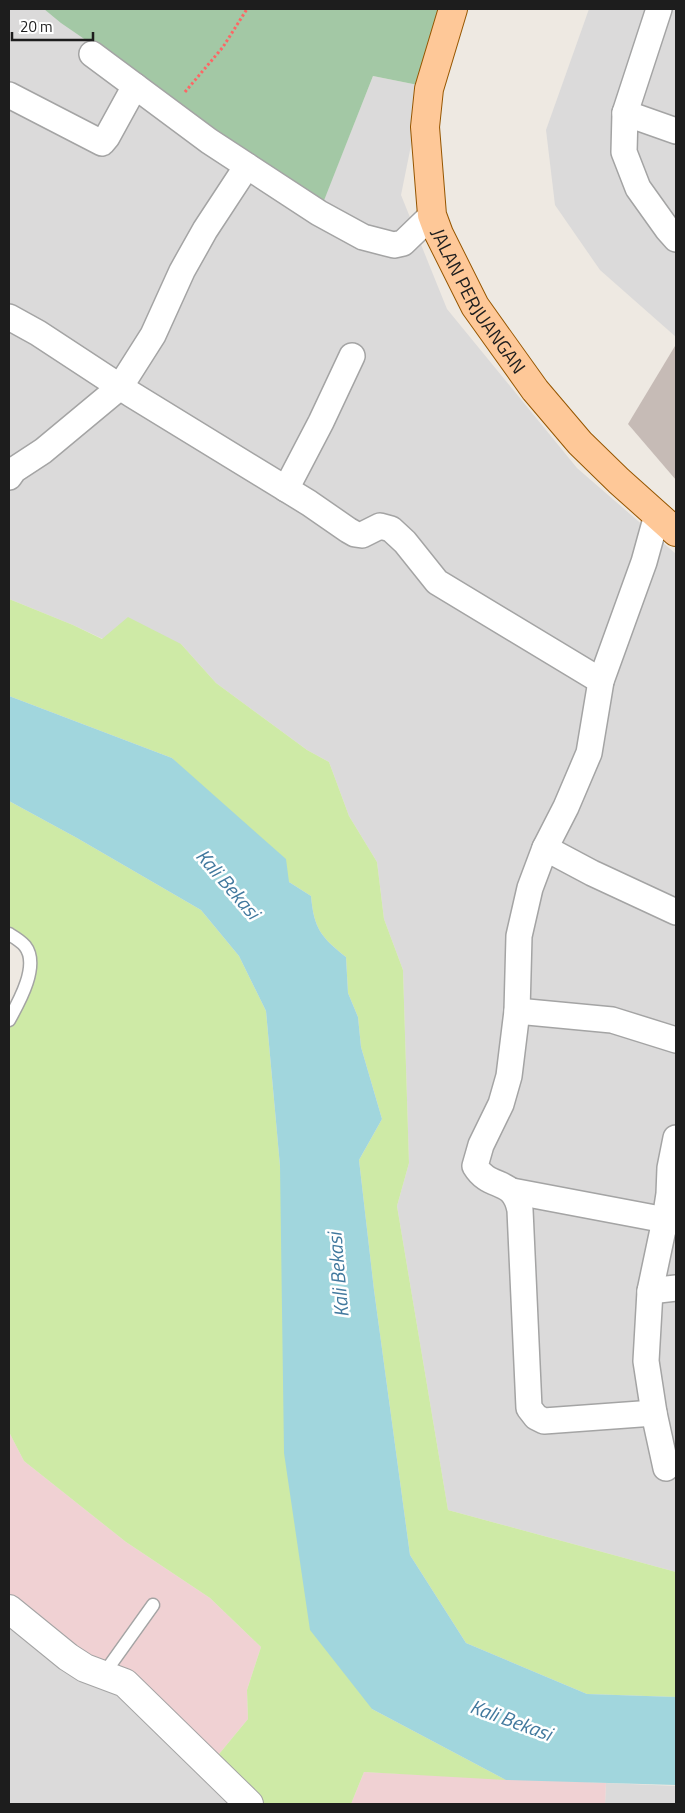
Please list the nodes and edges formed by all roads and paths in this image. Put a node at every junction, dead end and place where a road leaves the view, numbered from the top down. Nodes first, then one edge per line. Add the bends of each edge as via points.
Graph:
1 (247, 9) edge
2 (452, 9) edge
3 (665, 13) edge
4 (92, 54) dead end
5 (135, 86) junction
6 (9, 95) edge
7 (166, 108) junction
8 (625, 113) junction
9 (676, 131) edge
10 (247, 166) junction
11 (432, 215) junction
12 (676, 239) edge
13 (9, 317) edge
14 (352, 356) dead end
15 (120, 388) junction
16 (9, 477) edge
17 (286, 489) junction
18 (667, 523) edge
19 (601, 681) junction
20 (545, 848) junction
21 (676, 912) edge
22 (9, 934) edge
23 (517, 1011) junction
24 (9, 1020) edge
25 (676, 1040) edge
26 (676, 1138) edge
27 (512, 1191) junction
28 (670, 1221) edge
29 (676, 1288) edge
30 (650, 1291) junction
31 (654, 1413) junction
32 (666, 1468) dead end
33 (154, 1605) dead end
34 (10, 1613) edge
35 (103, 1675) junction
36 (249, 1804) edge

1 - 7 path via 223,48 185,92
2 - 11 main road, JALAN PERJUANGAN via 429,89 425,126
3 - 8 street
4 - 5 street
5 - 6 street via 102,142
5 - 7 street
7 - 10 street
8 - 9 street
8 - 12 street via 624,152 638,188
10 - 11 street via 318,213 363,236 394,245 403,243
10 - 15 street via 205,230 153,335
11 - 18 main road, JALAN PERJUANGAN via 438,234 475,306 535,390 580,442
13 - 15 street
14 - 17 street
15 - 16 street
15 - 17 street
17 - 19 street via 355,534 380,526 391,529 437,582
18 - 19 street via 644,562
19 - 20 street via 589,753
20 - 21 street
20 - 23 street via 530,888 519,936
22 - 24 lane via 25,945 31,959 28,977
23 - 25 street via 612,1020
23 - 27 street via 501,1104 481,1145 475,1166 491,1182
26 - 28 street via 670,1168
27 - 28 street
27 - 31 street via 520,1210 529,1408 544,1421
28 - 30 street
29 - 30 street
30 - 31 street via 646,1361
31 - 32 street
33 - 35 lane
34 - 35 street via 85,1668
35 - 36 street via 125,1683

